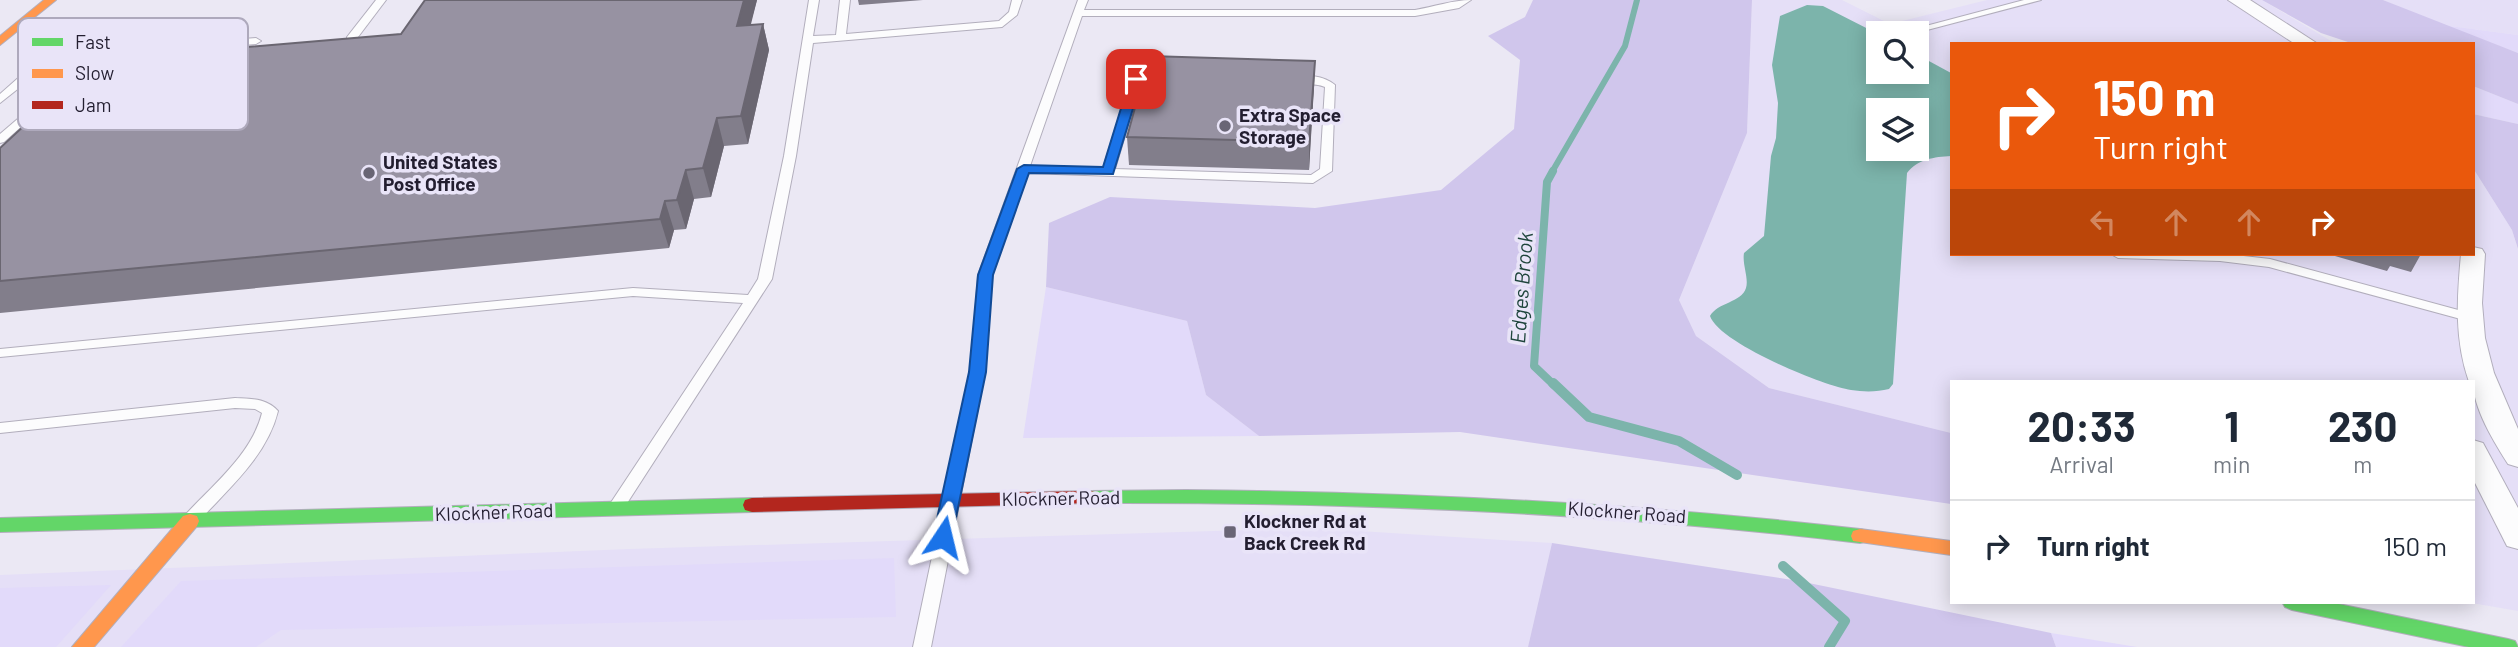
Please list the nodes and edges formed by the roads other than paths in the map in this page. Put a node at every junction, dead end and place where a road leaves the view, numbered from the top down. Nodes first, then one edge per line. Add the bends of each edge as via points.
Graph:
1 (51, 0) edge
2 (381, 0) edge
3 (814, 0) edge
4 (845, 0) edge
5 (1017, 0) edge
6 (1124, 0) edge
7 (1466, 0) edge
8 (2036, 0) edge
9 (2237, 0) edge
10 (1082, 7) edge
11 (1121, 13) junction
12 (29, 18) edge
13 (18, 27) edge
14 (1929, 27) edge
15 (841, 37) junction
16 (351, 39) edge
17 (808, 40) junction
18 (256, 41) dead end
19 (0, 42) edge
20 (248, 42) edge
21 (2306, 42) edge
22 (1170, 77) edge
23 (1286, 79) edge
24 (18, 84) edge
25 (0, 100) edge
26 (18, 124) edge
27 (13, 128) junction
28 (0, 129) edge
29 (0, 140) edge
30 (1024, 169) junction
31 (1108, 171) junction
32 (2186, 256) edge
33 (2473, 256) edge
34 (752, 299) junction
35 (2469, 317) junction
36 (0, 353) edge
37 (2475, 378) edge
38 (0, 428) edge
39 (2475, 454) edge
40 (2518, 457) edge
41 (949, 500) junction
42 (615, 509) junction
43 (190, 521) junction
44 (0, 526) edge
45 (2518, 538) edge
46 (1950, 548) edge
47 (2302, 604) edge
48 (82, 647) edge
49 (922, 647) edge
50 (2508, 647) edge

1 - 12 main road
2 - 16 lane
3 - 17 lane
4 - 15 lane
5 - 15 lane via 1014,13 1002,24
6 - 11 lane
7 - 11 lane via 1415,13
8 - 14 lane
9 - 21 street
10 - 11 lane
10 - 30 lane
13 - 19 main road
15 - 17 lane
17 - 34 lane via 772,256
18 - 20 lane
22 - 31 lane via 1136,79
23 - 31 lane via 1330,85 1326,171 1320,176 1304,180
24 - 25 lane
26 - 27 lane
27 - 28 lane
27 - 29 lane
30 - 31 lane
30 - 41 lane via 985,275 978,372
32 - 35 lane via 2270,263
33 - 35 street
34 - 36 lane via 633,292
34 - 42 lane
35 - 37 street
37 - 40 street
38 - 43 lane via 235,403 258,404 270,411 269,425 255,445
39 - 45 street
41 - 42 main road, Klockner Road
41 - 46 main road, Klockner Road via 1237,495 1488,504 1745,521
41 - 49 lane
42 - 43 main road, Klockner Road
43 - 44 main road, Klockner Road
43 - 48 main road
47 - 50 main road

